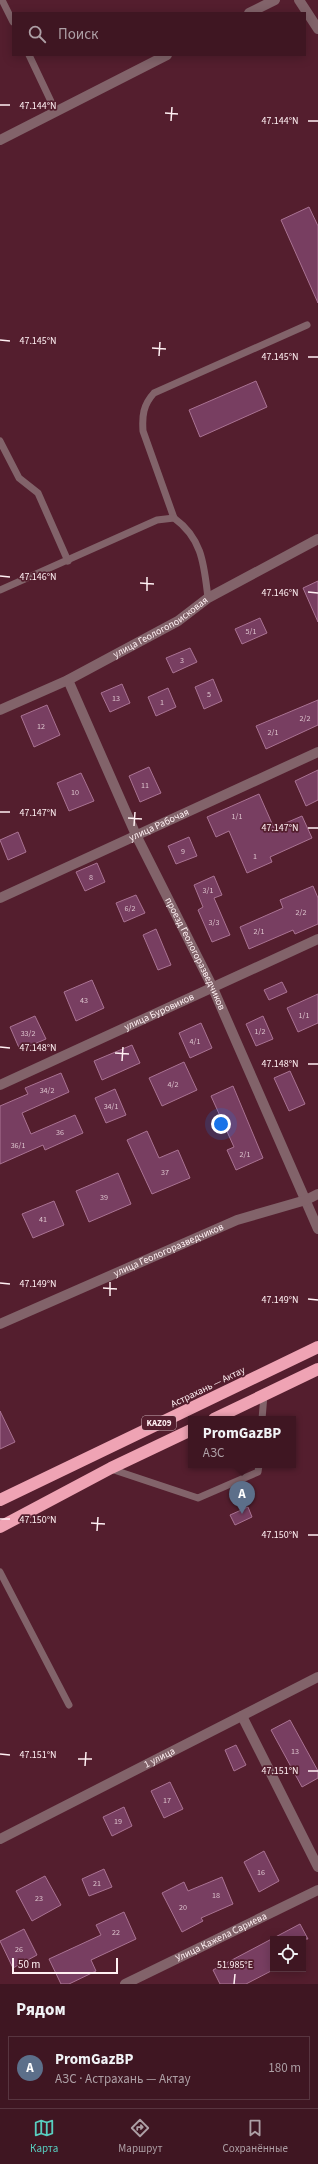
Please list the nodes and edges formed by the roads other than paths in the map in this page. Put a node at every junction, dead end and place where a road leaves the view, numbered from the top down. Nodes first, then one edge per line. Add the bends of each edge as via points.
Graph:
1 (2, 0) edge
2 (275, 0) edge
3 (299, 0) edge
4 (251, 12) edge
5 (12, 20) edge
6 (318, 29) edge
7 (29, 56) edge
8 (165, 56) edge
9 (56, 112) junction
10 (0, 140) edge
11 (307, 325) dead end
12 (0, 441) edge
13 (174, 518) junction
14 (318, 539) edge
15 (68, 561) junction
16 (0, 590) edge
17 (208, 598) junction
18 (68, 680) junction
19 (0, 710) edge
20 (318, 752) edge
21 (136, 835) junction
22 (0, 898) edge
23 (318, 939) edge
24 (212, 986) junction
25 (0, 1085) edge
26 (318, 1194) edge
27 (306, 1200) junction
28 (318, 1229) edge
29 (0, 1324) edge
30 (318, 1347) edge
31 (318, 1369) edge
32 (264, 1395) junction
33 (220, 1416) edge
34 (262, 1416) edge
35 (188, 1431) edge
36 (111, 1468) junction
37 (259, 1468) edge
38 (0, 1500) edge
39 (0, 1527) edge
40 (0, 1572) edge
41 (318, 1677) edge
42 (69, 1705) dead end
43 (242, 1716) junction
44 (0, 1839) edge
45 (318, 1866) edge
46 (318, 1890) edge
47 (125, 1984) edge

1 - 5 lane
2 - 4 street
3 - 6 street
7 - 9 lane
8 - 9 street
9 - 10 street
11 - 13 lane via 154,393 145,403 143,431
12 - 15 lane via 19,478 38,493
13 - 15 lane via 157,520
13 - 17 lane via 186,527 203,557
14 - 17 street, улица Геологопоисковая
15 - 16 lane
17 - 18 street, улица Геологопоисковая via 178,622
18 - 19 street, улица Геологопоисковая
18 - 21 street, проезд Геологоразведчиков
20 - 21 street, улица Рабочая
21 - 22 street, улица Рабочая
21 - 24 street, проезд Геологоразведчиков
23 - 24 street, улица Буровиков
24 - 25 street, улица Буровиков
24 - 27 street, проезд Геологоразведчиков
26 - 27 street, улица Геологоразведчиков
27 - 28 street, проезд Геологоразведчиков
27 - 29 street, улица Геологоразведчиков via 237,1220
30 - 38 highway, Астрахань — Актау / KAZ09
31 - 32 highway
32 - 33 highway
32 - 34 lane
35 - 36 highway, KAZ09
36 - 37 lane via 198,1498 258,1472
36 - 39 highway, KAZ09
40 - 42 lane
41 - 43 street, 1 улица
43 - 44 street, 1 улица
43 - 45 street
46 - 47 street, Улица Кажела Сариева

